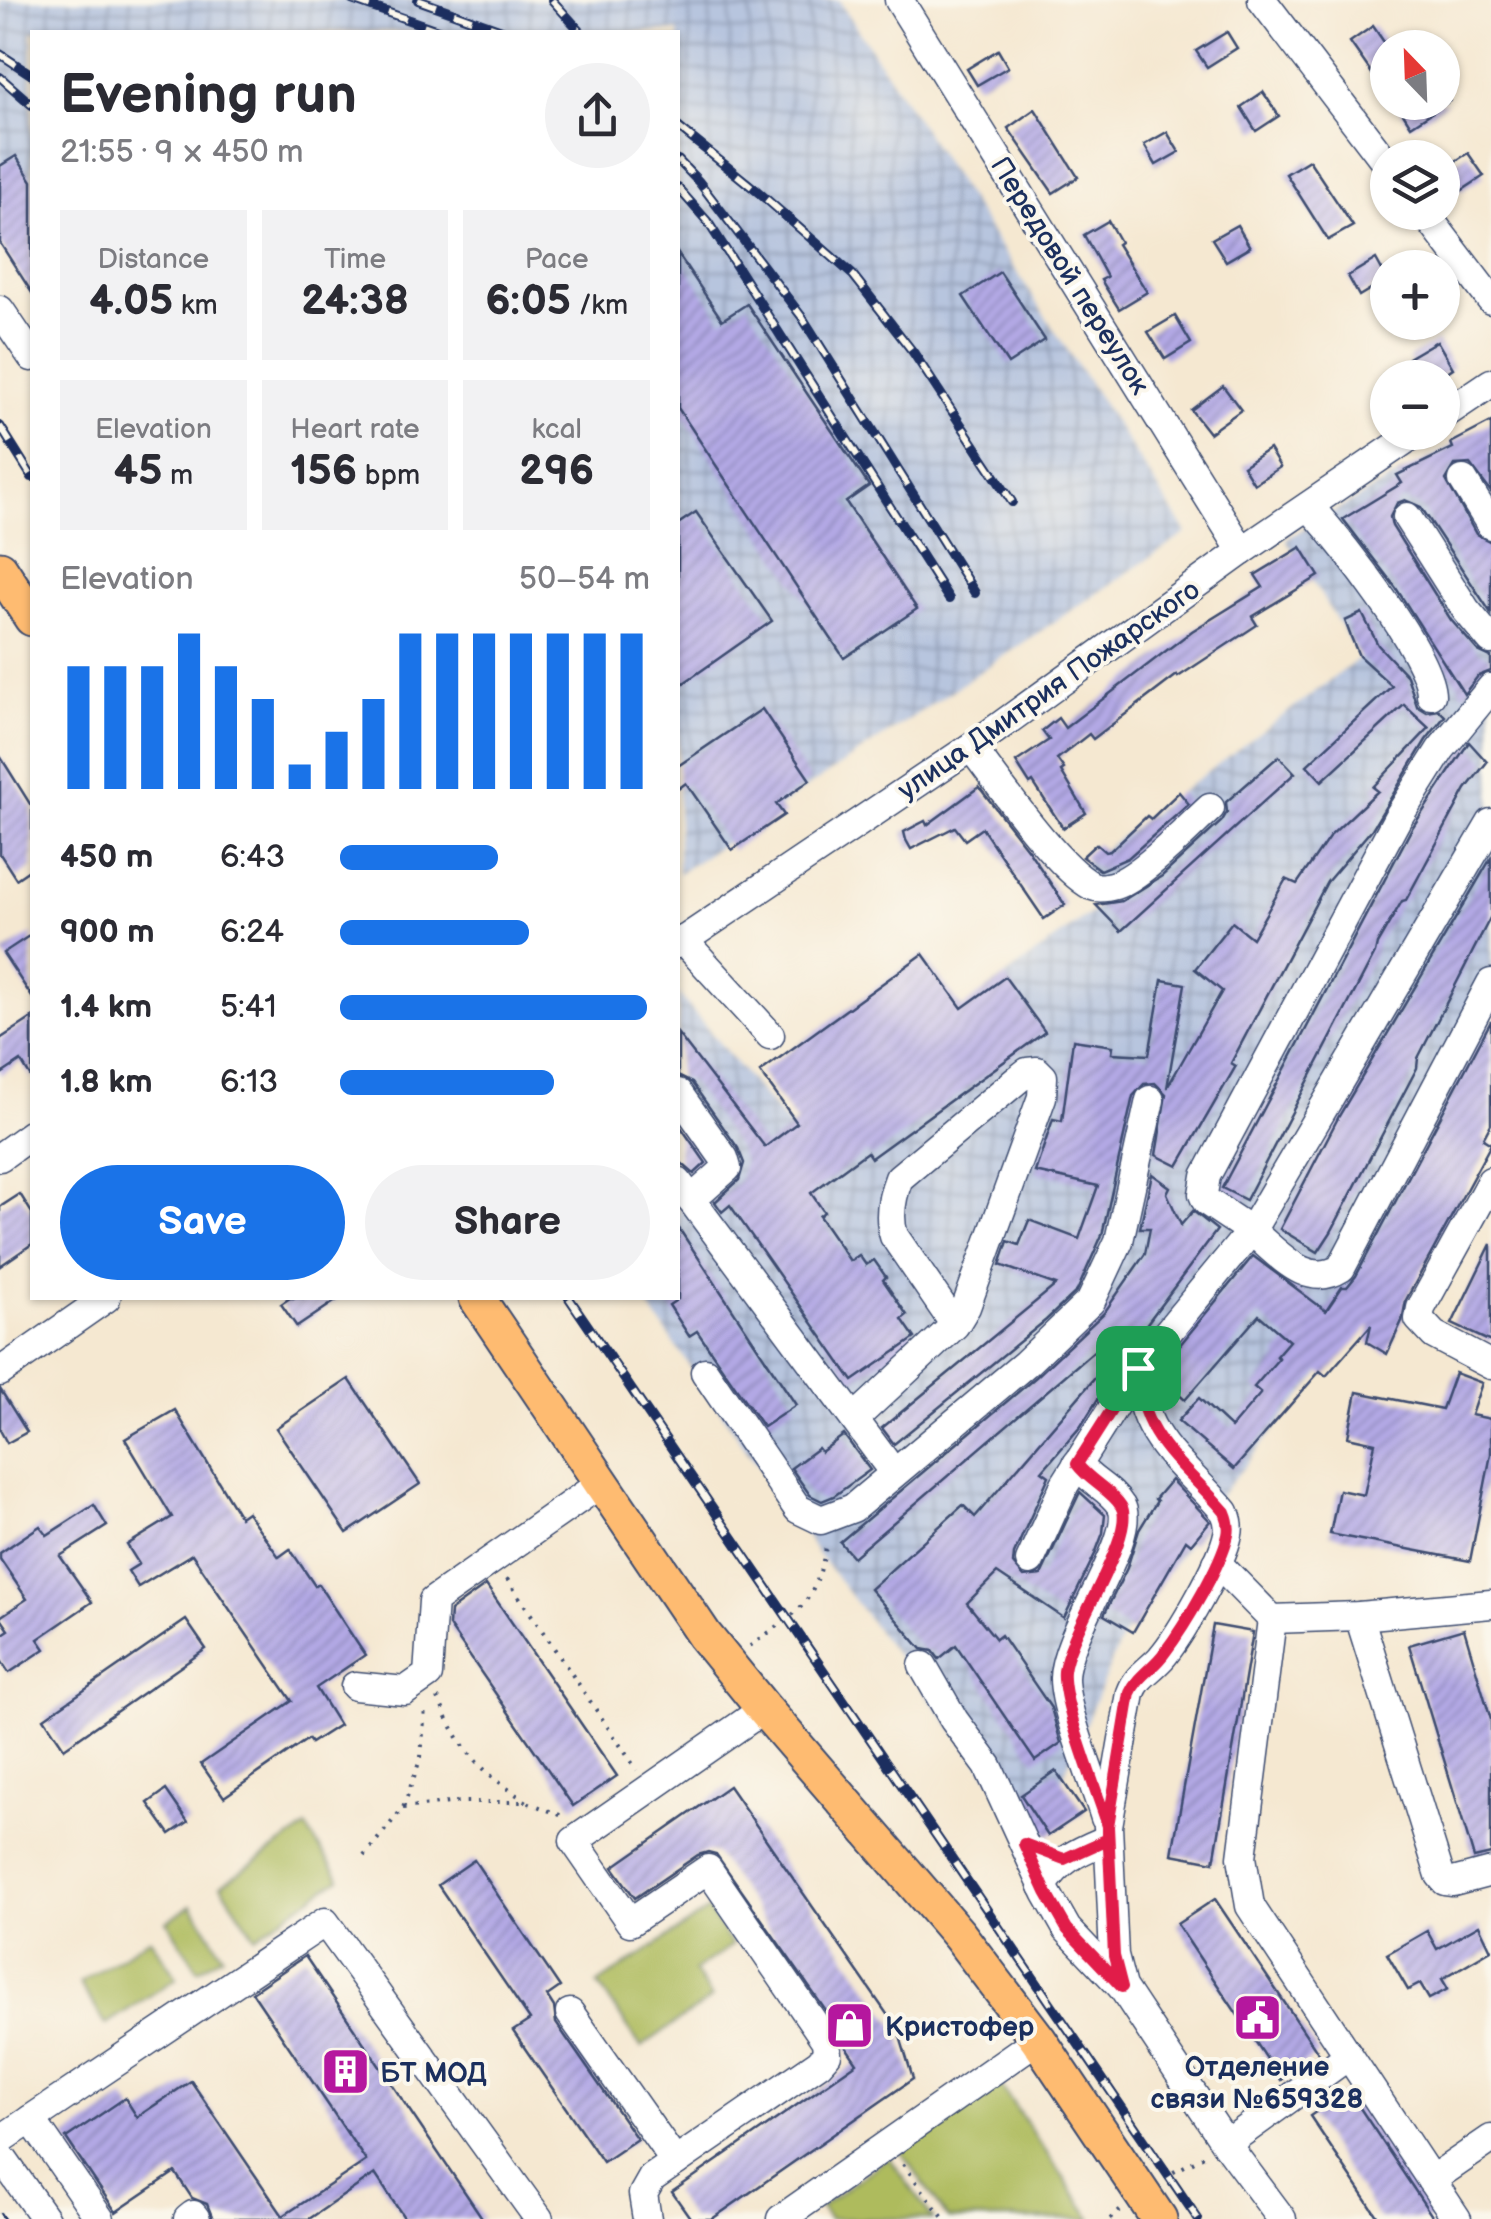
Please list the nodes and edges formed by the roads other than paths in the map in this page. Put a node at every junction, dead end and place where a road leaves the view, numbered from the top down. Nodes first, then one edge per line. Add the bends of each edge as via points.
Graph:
1 (899, 0) edge
2 (1262, 0) edge
3 (1370, 141) edge
4 (1438, 230) edge
5 (1491, 300) edge
6 (0, 310) edge
7 (30, 353) edge
8 (1491, 383) edge
9 (1460, 404) edge
10 (1391, 450) edge
11 (1462, 480) dead end
12 (1309, 506) junction
13 (1407, 517) dead end
14 (1491, 525) edge
15 (1242, 551) junction
16 (0, 569) edge
17 (30, 615) edge
18 (1491, 640) edge
19 (1491, 688) edge
20 (1431, 696) dead end
21 (972, 747) junction
22 (1210, 808) dead end
23 (1491, 823) edge
24 (680, 942) edge
25 (1491, 982) edge
26 (770, 1035) dead end
27 (680, 1095) edge
28 (1150, 1100) dead end
29 (30, 1135) edge
30 (0, 1156) edge
31 (1491, 1181) edge
32 (684, 1191) edge
33 (1251, 1230) junction
34 (103, 1300) edge
35 (477, 1300) edge
36 (955, 1325) junction
37 (1491, 1365) edge
38 (1138, 1368) junction
39 (0, 1372) edge
40 (705, 1372) dead end
41 (855, 1418) junction
42 (1077, 1464) junction
43 (894, 1473) junction
44 (600, 1484) junction
45 (1030, 1560) dead end
46 (1217, 1563) junction
47 (1491, 1604) edge
48 (1358, 1616) junction
49 (1272, 1619) junction
50 (923, 1666) dead end
51 (354, 1686) dead end
52 (764, 1709) junction
53 (1108, 1833) junction
54 (1024, 1844) junction
55 (1064, 1859) junction
56 (1491, 1872) edge
57 (1043, 1886) junction
58 (1122, 1987) junction
59 (570, 2013) dead end
60 (1038, 2040) junction
61 (1348, 2056) junction
62 (31, 2119) junction
63 (1491, 2138) edge
64 (0, 2140) edge
65 (1226, 2144) junction
66 (0, 2155) edge
67 (676, 2162) junction
68 (1431, 2180) junction
69 (801, 2214) edge
70 (45, 2219) edge
71 (100, 2219) edge
72 (188, 2219) edge
73 (196, 2219) edge
74 (539, 2219) edge
75 (647, 2219) edge
76 (1160, 2219) edge
77 (1282, 2219) edge
78 (1457, 2219) edge

1 - 15 street, Передовой переулок
2 - 3 street
4 - 5 street
6 - 7 street
8 - 9 street
10 - 12 street, улица Дмитрия Пожарского
11 - 14 street
12 - 15 street, улица Дмитрия Пожарского
12 - 20 street via 1352,555 1416,652
13 - 18 street
15 - 21 street, улица Дмитрия Пожарского
16 - 17 main road
19 - 33 street via 1397,818 1206,1176 1206,1201
21 - 22 street via 1028,822 1093,886 1130,878
21 - 24 street, улица Дмитрия Пожарского
23 - 33 street
24 - 26 street
25 - 33 street via 1341,1268 1307,1275
27 - 32 street via 726,1163 724,1173
28 - 43 street via 1119,1241 1091,1301
29 - 30 street
31 - 37 street via 1419,1319 1434,1335
32 - 41 street
33 - 38 street
34 - 39 street
35 - 44 main road
36 - 36 street via 1042,1097 1037,1071 1017,1080 895,1187 894,1236
36 - 41 street
38 - 42 street
38 - 46 street via 1149,1426 1225,1512 1229,1534
40 - 43 street via 798,1509 821,1520 840,1516
41 - 43 street
42 - 45 street
42 - 53 street via 1125,1516 1064,1675
44 - 51 street via 433,1601 428,1675 405,1691
44 - 52 main road
46 - 49 street
46 - 53 street via 1168,1649 1134,1684
47 - 48 street
48 - 49 street
48 - 56 street via 1440,1875 1454,1882
49 - 61 street via 1242,1857 1245,1889 1259,1923
50 - 54 street via 988,1766
52 - 60 main road via 959,1934
52 - 67 street via 574,1841 630,1922 708,1869 826,2041 819,2063
53 - 55 street
53 - 58 street via 1114,1956
54 - 55 street
54 - 57 street
55 - 57 street
57 - 58 street via 1067,1929
58 - 65 street
59 - 67 street
60 - 69 street
60 - 76 main road
61 - 65 street
61 - 68 street
62 - 64 street
62 - 71 street
62 - 74 street via 325,1922
63 - 68 street
65 - 77 street
66 - 70 street
67 - 75 street via 652,2178 643,2194
68 - 78 street
72 - 73 street

